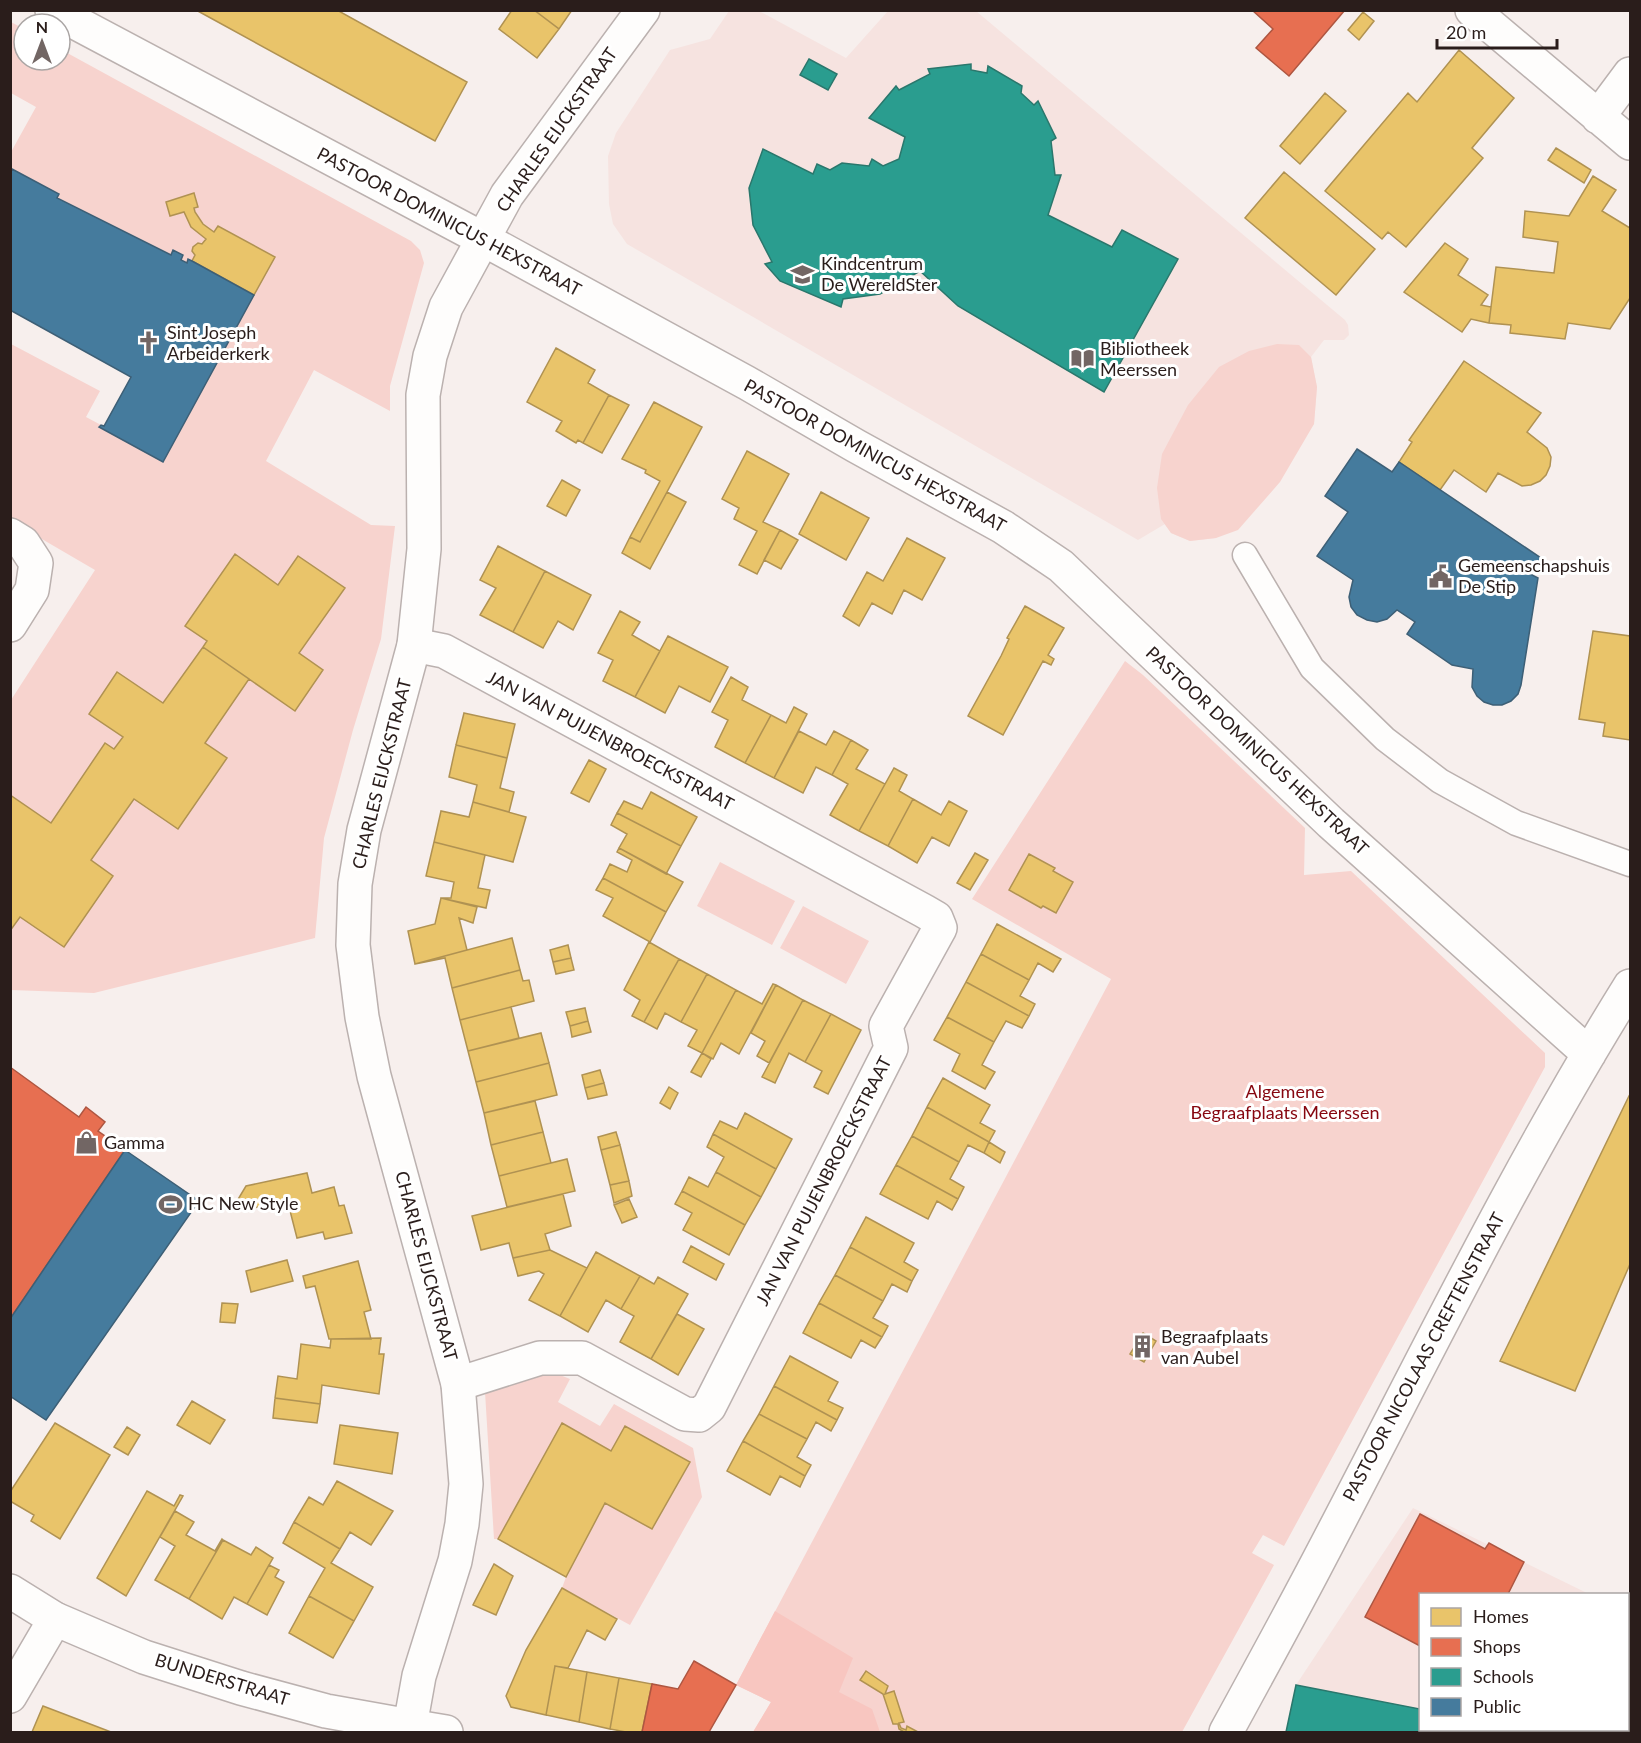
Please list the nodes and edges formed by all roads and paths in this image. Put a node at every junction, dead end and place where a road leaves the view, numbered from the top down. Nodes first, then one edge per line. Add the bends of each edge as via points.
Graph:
1 (52, 10) edge
2 (643, 10) edge
3 (1472, 10) edge
4 (1630, 74) edge
5 (1598, 117) junction
6 (1630, 143) edge
7 (483, 239) junction
8 (10, 535) edge
9 (1245, 555) dead end
10 (10, 625) edge
11 (414, 645) junction
12 (1630, 864) edge
13 (1630, 986) edge
14 (1607, 1039) edge
15 (458, 1384) junction
16 (10, 1591) edge
17 (55, 1618) junction
18 (10, 1696) edge
19 (410, 1726) junction
20 (446, 1732) edge
21 (1226, 1732) edge

1 - 7 street, PASTOOR DOMINICUS HEXSTRAAT
2 - 7 street, CHARLES EIJCKSTRAAT via 507,195
3 - 5 street
4 - 5 street
5 - 6 street
7 - 11 street, CHARLES EIJCKSTRAAT via 446,307 423,394 424,549
7 - 14 street, PASTOOR DOMINICUS HEXSTRAAT via 1003,527 1061,566 1331,823
8 - 10 street via 23,543 36,563 32,590
9 - 12 lane via 1312,668 1385,739 1440,781 1516,822
11 - 15 street, CHARLES EIJCKSTRAAT via 364,830 353,945 374,1076
11 - 15 street, JAN VAN PUIJENBROECKSTRAAT via 444,651 924,911 936,918 940,928 886,1026 891,1048 709,1407 699,1415 685,1413 582,1358 540,1358
13 - 14 street, PASTOOR NICOLAAS CREFTENSTRAAT
14 - 21 street, PASTOOR NICOLAAS CREFTENSTRAAT via 1449,1307
15 - 19 street, CHARLES EIJCKSTRAAT via 466,1484 462,1524 455,1561 419,1676
16 - 17 street, BUNDERSTRAAT
17 - 18 street
17 - 19 street, BUNDERSTRAAT via 144,1657 241,1688 326,1711
19 - 20 street, BUNDERSTRAAT

